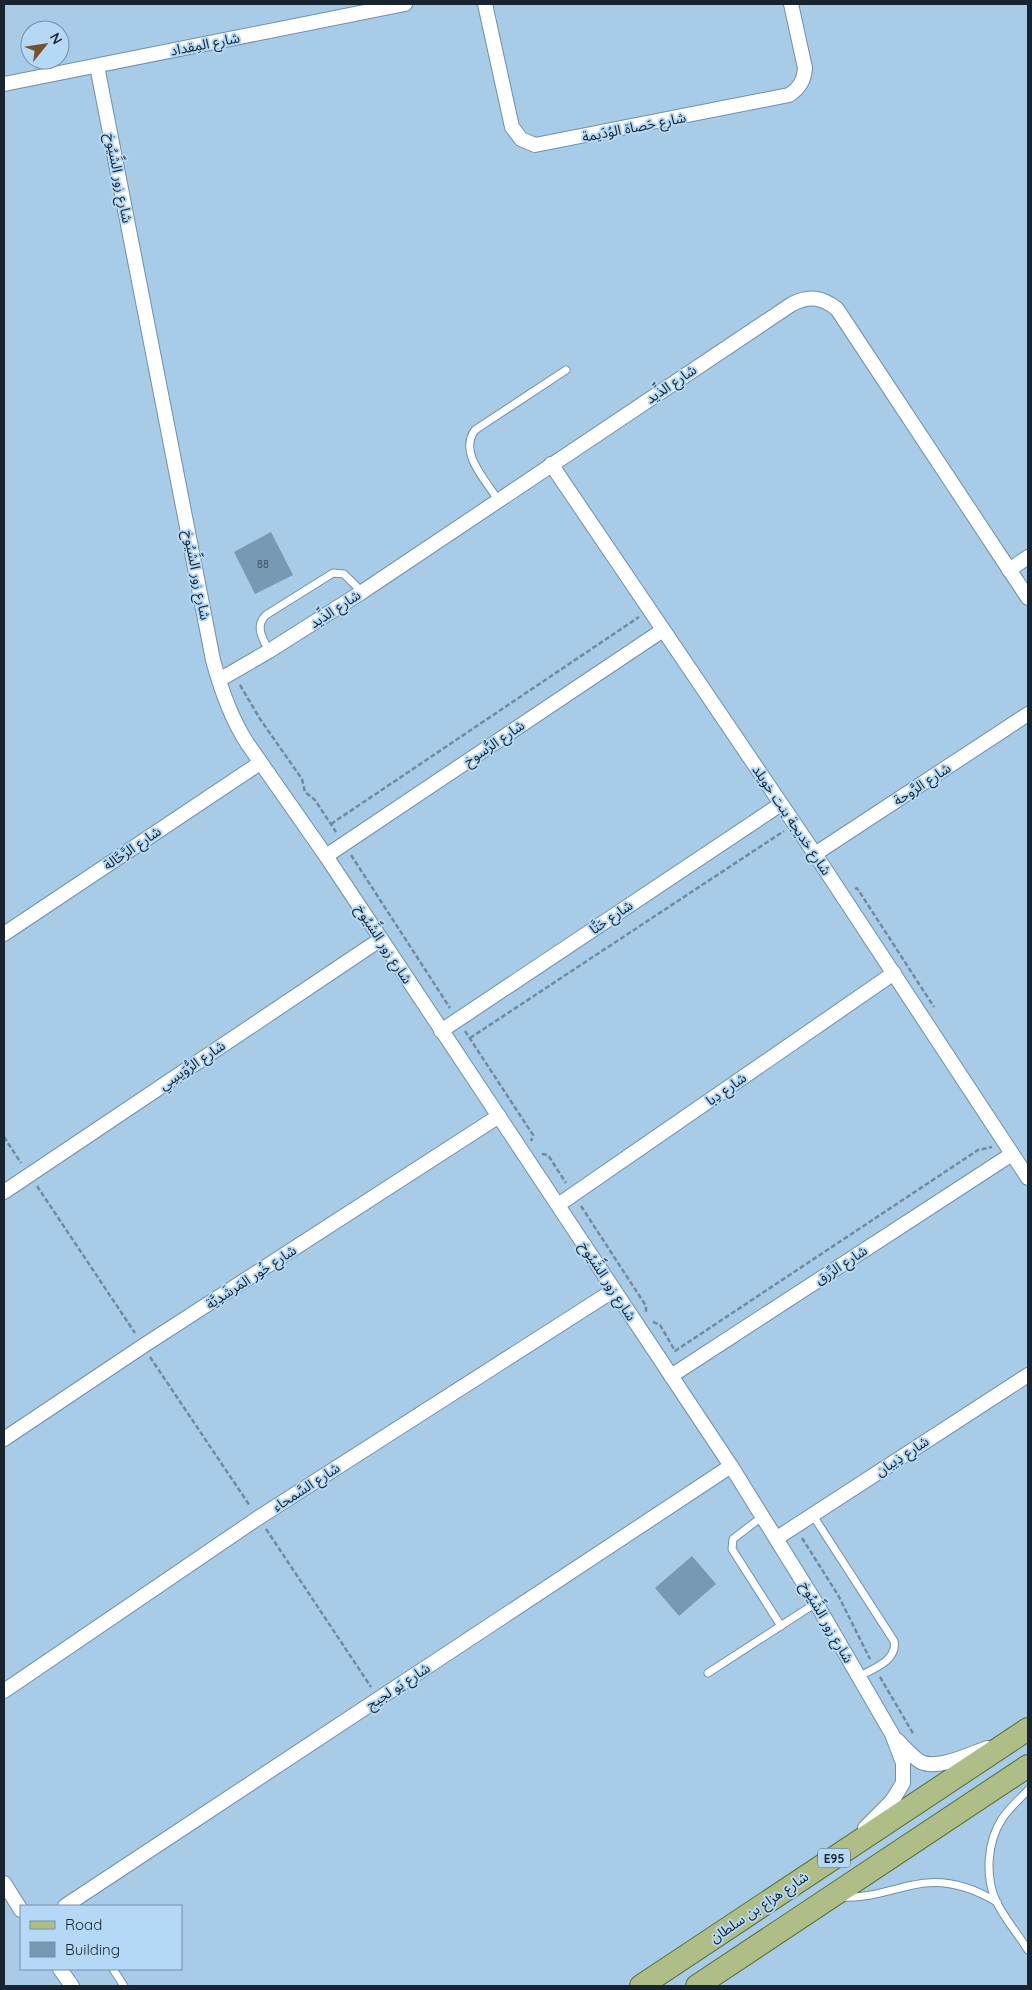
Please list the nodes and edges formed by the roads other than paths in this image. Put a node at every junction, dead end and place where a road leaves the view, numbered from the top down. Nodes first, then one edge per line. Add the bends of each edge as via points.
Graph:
1 (405, 4) edge
2 (485, 4) edge
3 (791, 4) edge
4 (97, 66) junction
5 (4, 84) edge
6 (566, 370) dead end
7 (551, 464) junction
8 (498, 500) junction
9 (1028, 557) edge
10 (1009, 570) junction
11 (362, 592) junction
12 (1028, 598) edge
13 (663, 630) junction
14 (269, 651) junction
15 (219, 680) junction
16 (1028, 714) edge
17 (260, 763) junction
18 (781, 804) junction
19 (815, 854) junction
20 (326, 856) junction
21 (4, 934) edge
22 (381, 939) junction
23 (894, 973) junction
24 (441, 1031) junction
25 (499, 1116) junction
26 (1012, 1154) junction
27 (1028, 1178) edge
28 (4, 1192) edge
29 (558, 1205) junction
30 (614, 1290) junction
31 (1028, 1375) edge
32 (671, 1376) junction
33 (4, 1440) edge
34 (731, 1466) junction
35 (812, 1514) junction
36 (763, 1516) junction
37 (777, 1538) junction
38 (816, 1602) junction
39 (781, 1626) junction
40 (708, 1673) dead end
41 (858, 1676) junction
42 (4, 1691) edge
43 (892, 1734) junction
44 (1020, 1735) edge
45 (1028, 1766) edge
46 (1028, 1790) edge
47 (840, 1854) junction
48 (4, 1883) edge
49 (831, 1897) junction
50 (997, 1902) junction
51 (68, 1905) edge
52 (20, 1908) edge
53 (1028, 1950) edge
54 (61, 1970) edge
55 (114, 1970) edge
56 (72, 1986) edge
57 (124, 1986) edge
58 (641, 1986) edge
59 (696, 1986) edge

1 - 4 street, شارع المِقداد
2 - 3 street, شارع حَصاة الوُدَيمة via 512,127 521,139 536,145 789,95 803,81 805,68
4 - 5 street, شارع المِقداد
4 - 15 street, شارع زور الشِّيُوخ
6 - 8 lane via 471,435 470,452
7 - 8 street, شارع الذِّيد
7 - 10 street, شارع الذِّيد via 792,304 810,298 820,299 837,309
7 - 13 street, شارع خديجة بنت خويلد
8 - 11 street, شارع الذِّيد
9 - 10 street
10 - 12 street, شارع الذِّيد
11 - 14 street, شارع الذِّيد
11 - 14 lane via 344,574 333,573 266,615 259,628
13 - 18 street, شارع خديجة بنت خويلد
13 - 20 street, شارع الرُّسوخ
14 - 15 street, شارع الذِّيد
15 - 17 street, شارع زور الشِّيُوخ via 239,731
16 - 19 street, شارع الرَّوحة
17 - 20 street, شارع زور الشِّيُوخ
17 - 21 street, شارع الرَّحَّالة
18 - 19 street, شارع خديجة بنت خويلد
18 - 24 street, شارع حَتَّا
19 - 23 street, شارع خديجة بنت خويلد
20 - 22 street, شارع زور الشِّيُوخ
22 - 24 street, شارع زور الشِّيُوخ
22 - 28 street, شارع الرُّوَيسِي
23 - 26 street, شارع خديجة بنت خويلد
23 - 29 street, شارع دِبا
24 - 25 street, شارع زور الشِّيُوخ
25 - 29 street, شارع زور الشِّيُوخ
25 - 33 street, شارع خُور المَرشَدِيَّة via 143,1346
26 - 27 street, شارع خديجة بنت خويلد
26 - 32 street, شارع الرِّزق
29 - 30 street, شارع زور الشِّيُوخ
30 - 32 street, شارع زور الشِّيُوخ
30 - 42 street, شارع السَّمحاء via 258,1518
31 - 35 street, شارع ذِيبان
32 - 34 street, شارع زور الشِّيُوخ
34 - 36 street, شارع زور الشِّيُوخ
34 - 51 street, شارع يَو لجيج
35 - 37 street, شارع ذِيبان
35 - 41 lane via 894,1641 889,1659
36 - 37 street, شارع زور الشِّيُوخ
36 - 39 lane via 733,1539 732,1549
37 - 38 street, شارع زور الشِّيُوخ
38 - 39 lane
38 - 41 street, شارع زور الشِّيُوخ
39 - 40 lane
41 - 43 street, شارع زور الشِّيُوخ
43 - 44 street, شارع زور الشِّيُوخ via 921,1762 937,1764
43 - 47 street, شارع زور الشِّيُوخ via 903,1763 902,1784 892,1801
44 - 47 main road, شارع هزاع بن سلطان / E95
45 - 49 main road, E95
46 - 50 lane via 1002,1819 992,1842 990,1878
47 - 58 main road, شارع هزاع بن سلطان / E95
48 - 52 street
49 - 50 lane via 862,1897 931,1882 962,1886
49 - 59 main road, E95
50 - 53 lane
54 - 56 street
55 - 57 lane

